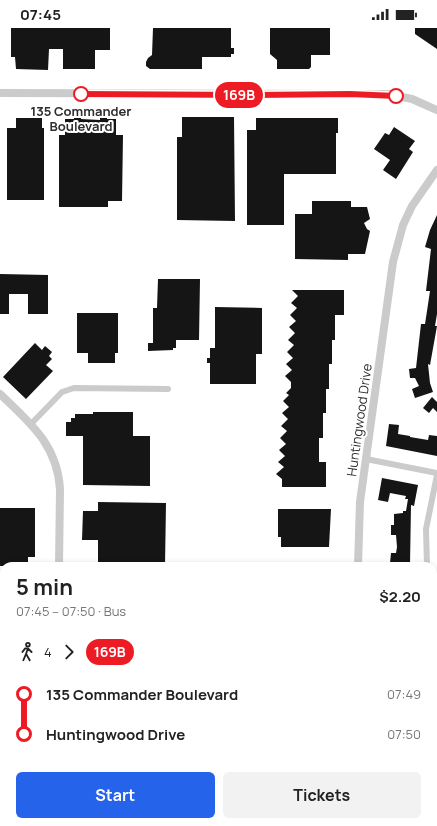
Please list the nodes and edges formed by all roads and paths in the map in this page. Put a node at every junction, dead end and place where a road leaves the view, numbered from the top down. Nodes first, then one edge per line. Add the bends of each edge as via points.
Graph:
1 (0, 93) edge
2 (437, 110) edge
3 (437, 170) edge
4 (168, 389) dead end
5 (0, 394) edge
6 (31, 424) junction
7 (366, 459) junction
8 (437, 474) edge
9 (59, 562) edge
10 (358, 562) edge
11 (427, 562) edge

1 - 2 street via 388,94 412,99
3 - 7 street, Huntingwood Drive via 402,225 393,262
4 - 6 street via 74,388 62,392
5 - 6 street
6 - 9 street via 43,438 54,459 59,479
7 - 8 street
7 - 10 street, Huntingwood Drive via 360,502
8 - 11 street via 426,529

